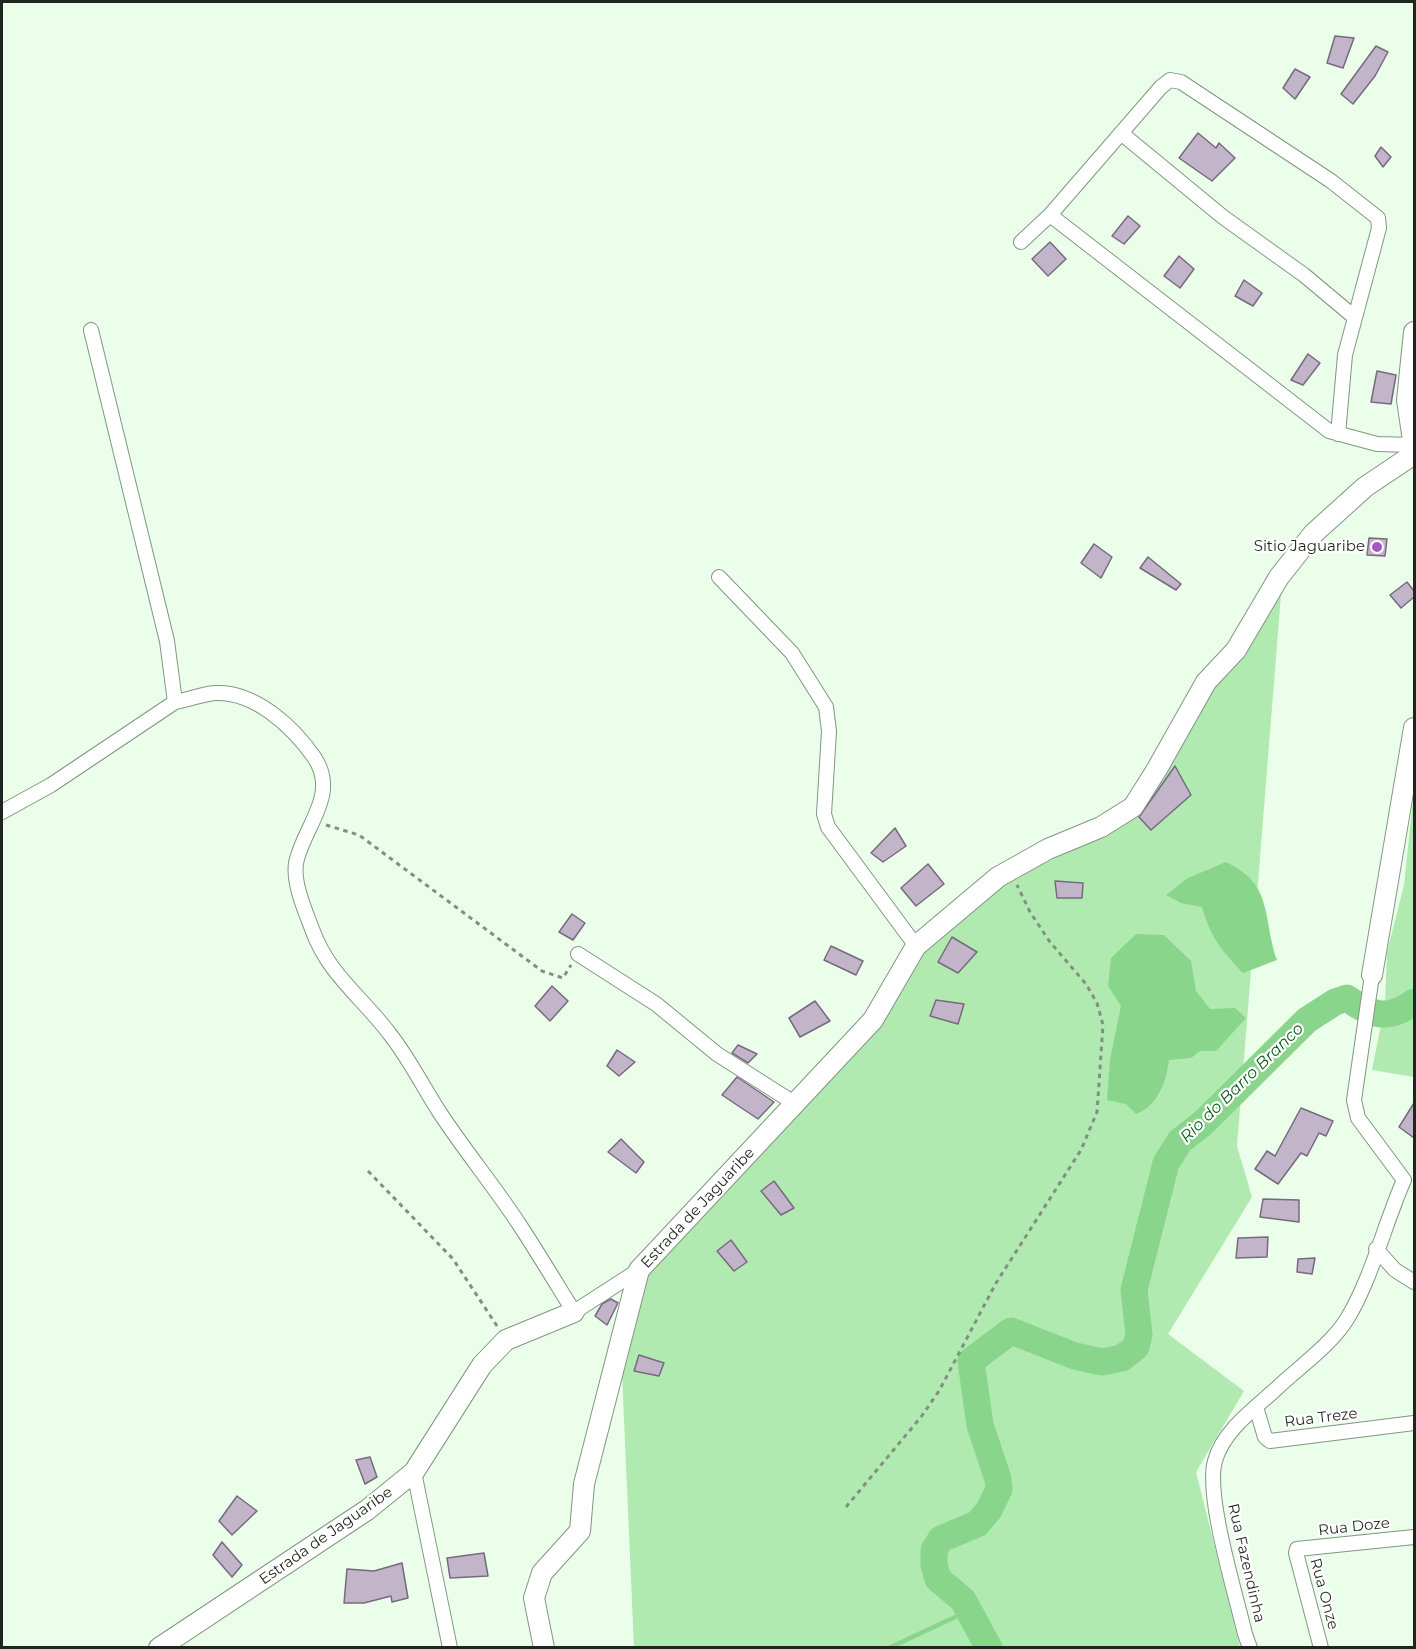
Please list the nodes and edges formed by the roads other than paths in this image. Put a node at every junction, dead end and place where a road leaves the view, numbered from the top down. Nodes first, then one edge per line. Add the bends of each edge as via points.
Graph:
1 (1121, 133) junction
2 (1050, 215) junction
3 (1022, 242) dead end
4 (1353, 316) junction
5 (91, 330) dead end
6 (1414, 332) edge
7 (1338, 434) junction
8 (1414, 446) edge
9 (1414, 454) edge
10 (719, 577) dead end
11 (175, 702) junction
12 (1414, 728) edge
13 (2, 812) edge
14 (916, 946) junction
15 (578, 954) road end
16 (1372, 975) joint
17 (795, 1103) junction
18 (1409, 1180) edge
19 (1376, 1250) junction
20 (639, 1270) junction
21 (1414, 1282) edge
22 (574, 1312) junction
23 (1257, 1407) junction
24 (1414, 1423) edge
25 (414, 1472) junction
26 (1414, 1538) edge
27 (1297, 1549) joint
28 (159, 1647) edge
29 (450, 1647) edge
30 (544, 1647) edge
31 (1251, 1647) edge
32 (1321, 1647) edge

1 - 2 street
1 - 4 street via 1223,218 1304,275
1 - 4 street via 1161,87 1176,80 1375,213 1379,228
2 - 3 street
2 - 7 street
4 - 7 street via 1341,376
5 - 11 street via 167,641
6 - 8 street via 1407,400
7 - 8 street via 1377,444
9 - 14 street, Estrada de Jaguaribe via 1365,487 1312,534 1279,577 1236,650 1206,682 1133,807 1101,827 1009,870
10 - 14 street via 792,653 826,707 829,731 824,814 828,827
11 - 13 street via 51,785
11 - 22 street via 216,693 257,704 288,727 315,759 324,780 323,793 296,864 297,882 318,946 329,966 390,1033
12 - 16 street
14 - 17 street, Estrada de Jaguaribe via 873,1020
15 - 17 street via 656,1004 717,1054
16 - 18 street via 1354,1100 1358,1119
17 - 20 street, Estrada de Jaguaribe
18 - 19 street
19 - 21 street via 1395,1270
19 - 23 street via 1346,1319
20 - 22 street
20 - 30 street, Estrada de Jaguaribe via 584,1484 580,1531 542,1573 534,1598
22 - 25 street, Estrada de Jaguaribe via 506,1340 482,1365
23 - 24 street, Rua Treze via 1265,1437 1270,1441
23 - 31 street, Rua Fazendinha via 1226,1438 1215,1460 1211,1485
25 - 28 street, Estrada de Jaguaribe via 367,1510
25 - 29 street
26 - 27 street, Rua Doze
27 - 32 street, Rua Onze

